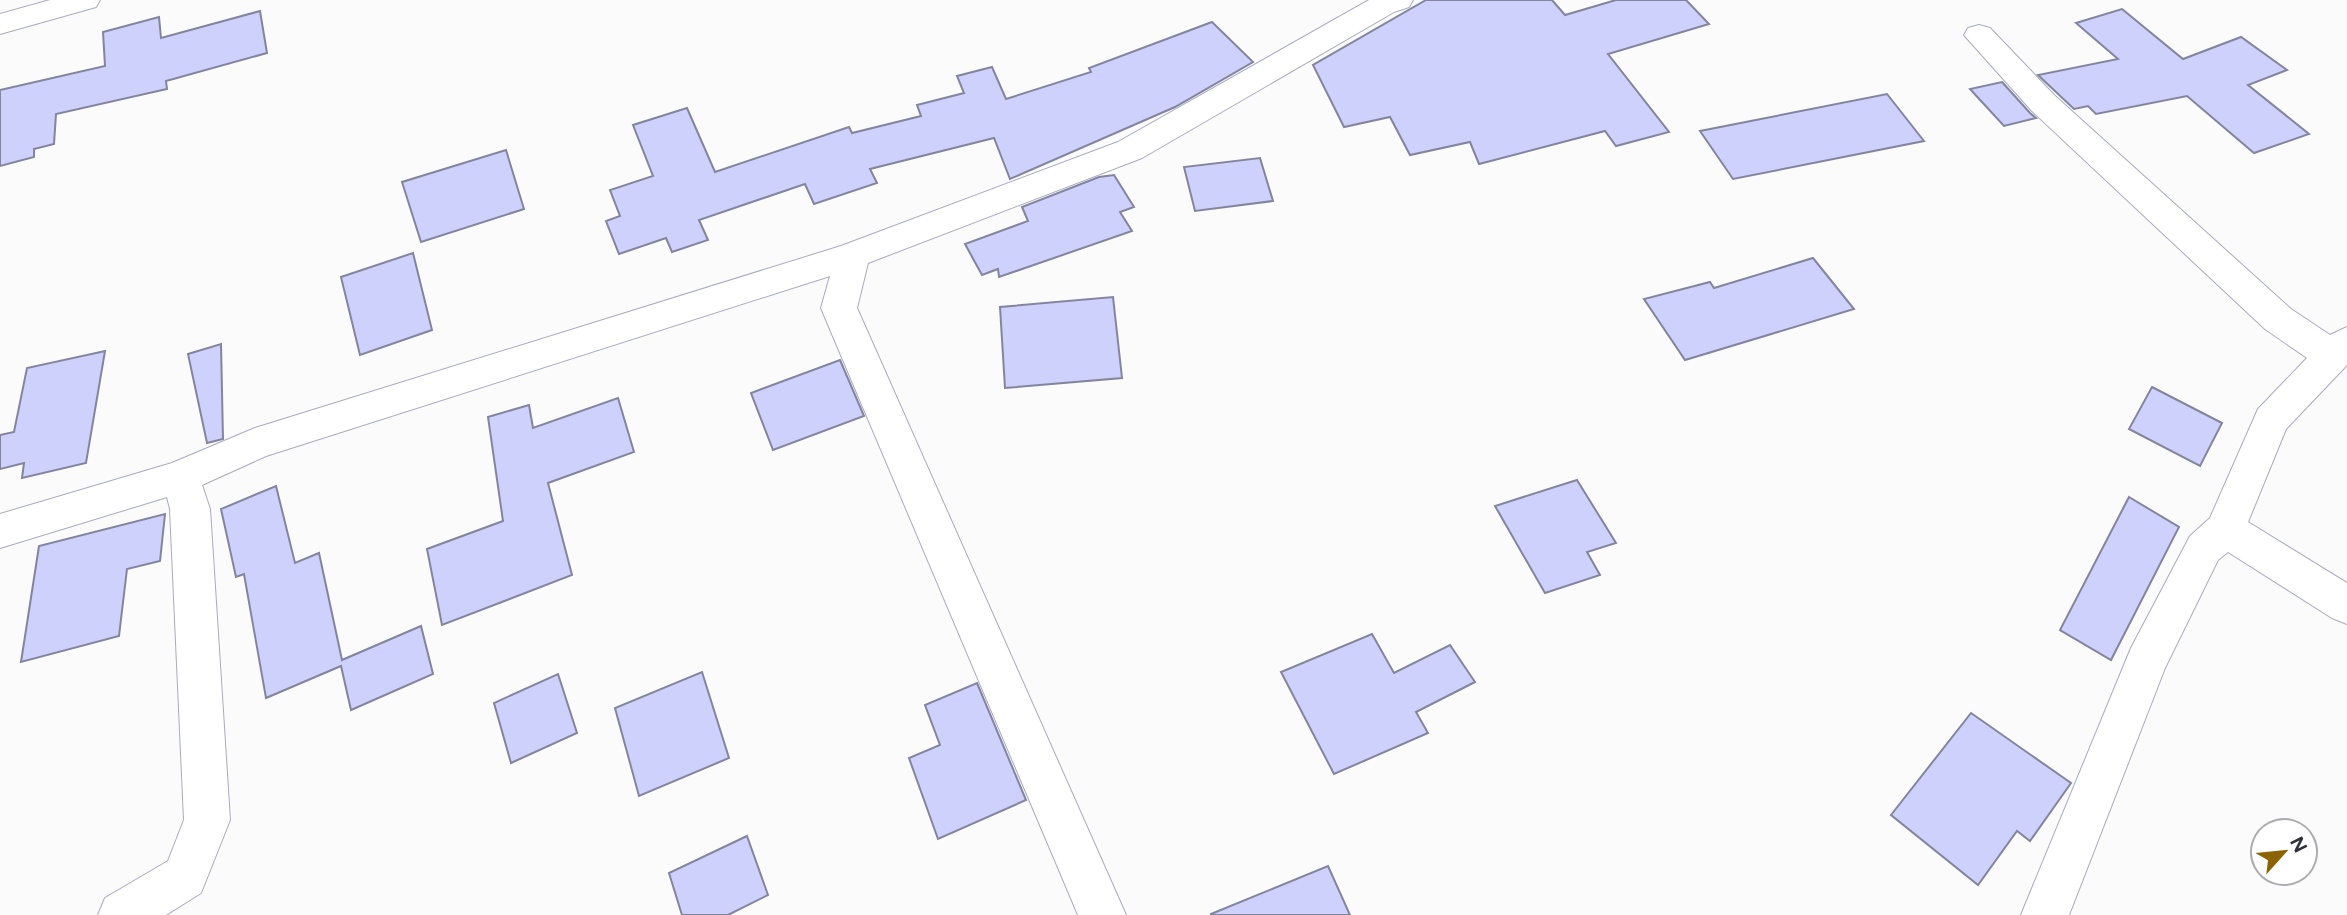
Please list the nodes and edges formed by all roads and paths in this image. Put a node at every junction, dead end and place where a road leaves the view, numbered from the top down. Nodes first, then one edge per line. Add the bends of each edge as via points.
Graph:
1 (85, 0) edge
2 (1398, 0) edge
3 (0, 24) edge
4 (1979, 35) dead end
5 (853, 255) junction
6 (2340, 349) edge
7 (180, 477) junction
8 (2225, 529) junction
9 (0, 531) edge
10 (2347, 605) edge
11 (122, 915) edge
12 (1102, 915) edge
13 (2045, 915) edge

1 - 3 street
2 - 5 street via 1130,150
4 - 6 street via 2043,103 2278,319
5 - 7 street via 255,444
5 - 12 street via 839,308
6 - 8 street via 2271,421
7 - 9 street
7 - 11 street via 190,509 207,820 185,877
8 - 10 street
8 - 13 street via 2204,548 2146,662

